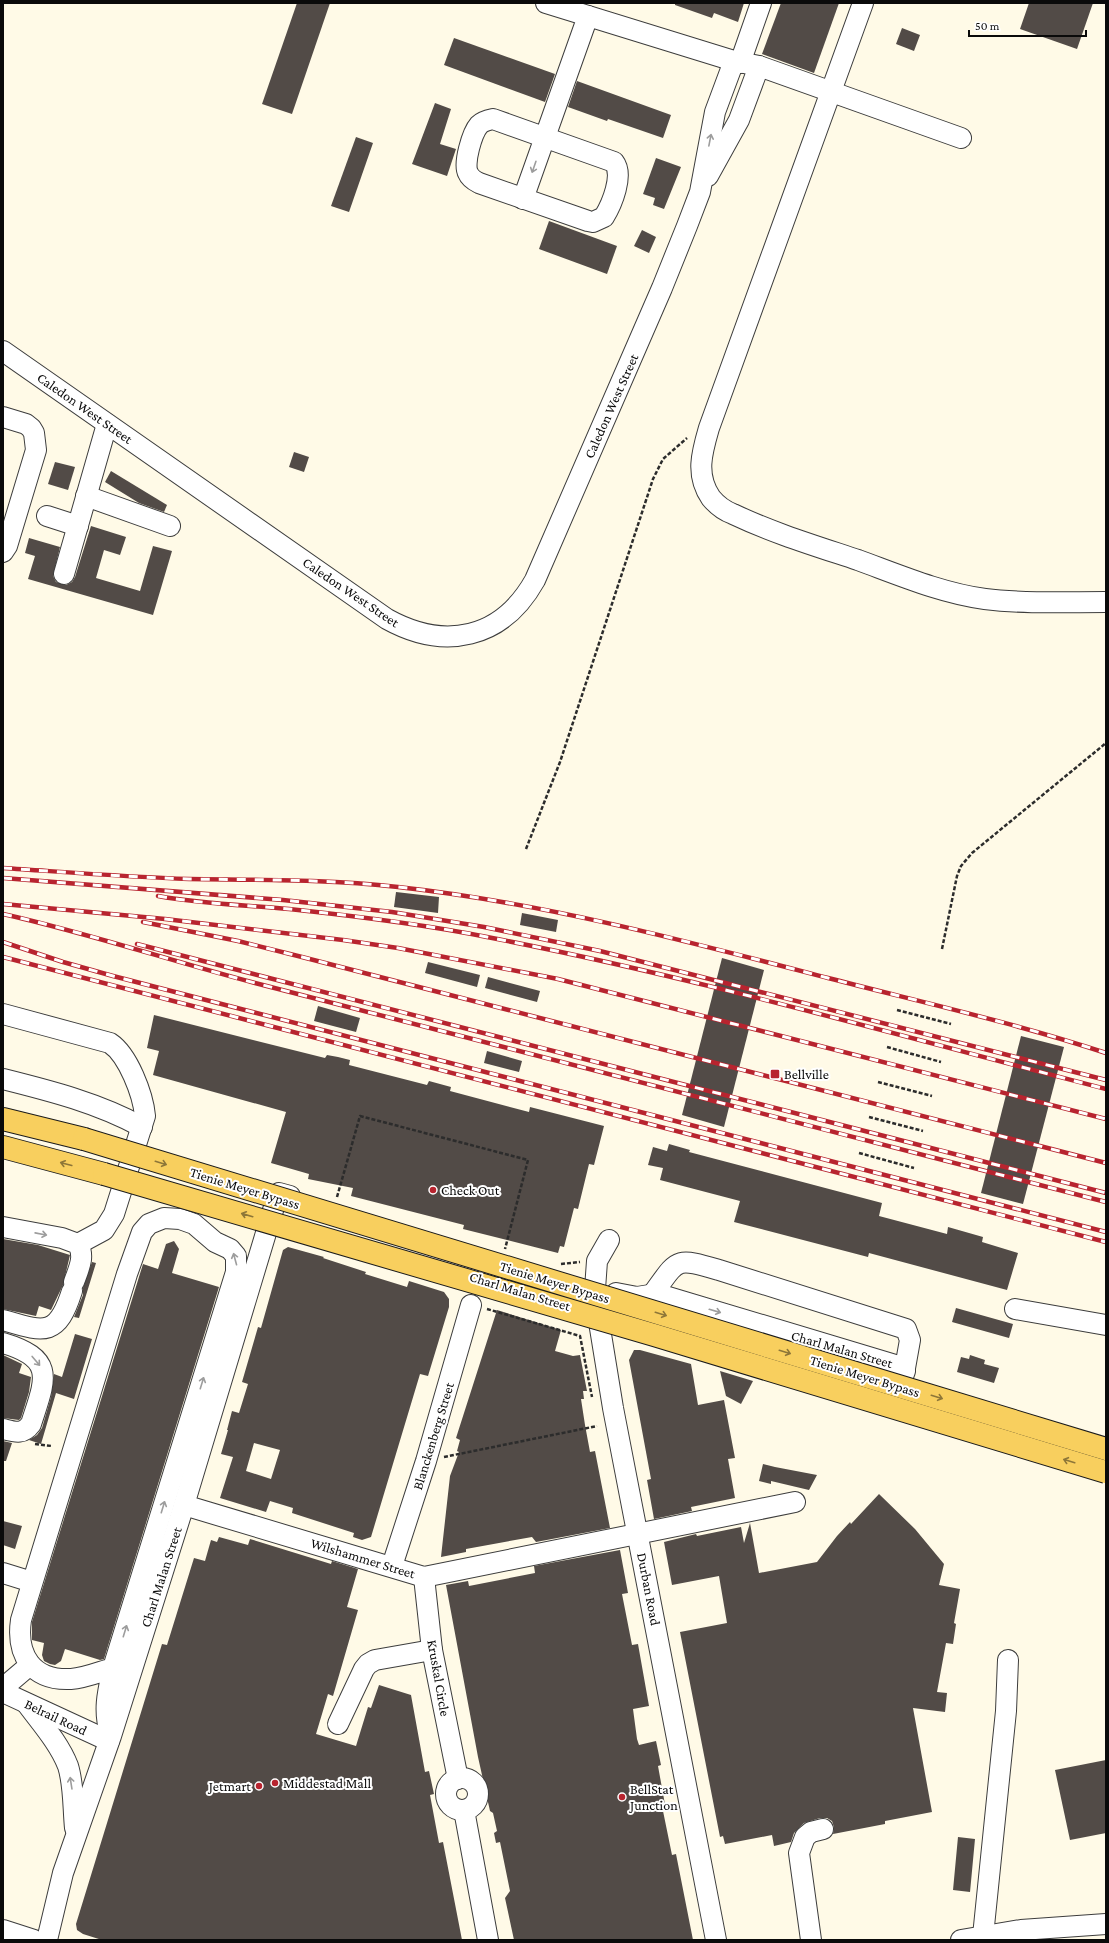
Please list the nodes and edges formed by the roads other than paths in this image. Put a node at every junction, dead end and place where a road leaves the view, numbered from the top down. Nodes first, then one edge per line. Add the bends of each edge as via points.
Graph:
1 (546, 3) edge
2 (761, 3) edge
3 (863, 3) edge
4 (577, 10) edge
5 (744, 63) junction
6 (832, 91) junction
7 (545, 136) junction
8 (961, 138) dead end
9 (523, 199) junction
10 (3, 350) edge
11 (3, 417) edge
12 (107, 424) junction
13 (86, 496) junction
14 (47, 516) dead end
15 (78, 526) junction
16 (170, 526) dead end
17 (3, 552) edge
18 (64, 574) dead end
19 (1106, 602) edge
20 (3, 1014) edge
21 (3, 1079) edge
22 (3, 1120) edge
23 (142, 1127) junction
24 (3, 1147) edge
25 (272, 1214) junction
26 (3, 1227) edge
27 (608, 1240) dead end
28 (78, 1244) junction
29 (595, 1289) junction
30 (652, 1295) junction
31 (471, 1305) road end
32 (1015, 1309) dead end
33 (598, 1316) junction
34 (3, 1320) edge
35 (1106, 1325) edge
36 (3, 1343) edge
37 (905, 1368) junction
38 (3, 1429) edge
39 (1106, 1449) edge
40 (1106, 1472) edge
41 (796, 1502) dead end
42 (184, 1505) junction
43 (638, 1535) junction
44 (392, 1566) junction
45 (3, 1573) edge
46 (424, 1577) junction
47 (32, 1582) junction
48 (432, 1650) junction
49 (1008, 1660) dead end
50 (30, 1665) junction
51 (113, 1668) junction
52 (3, 1688) edge
53 (3, 1692) edge
54 (27, 1704) junction
55 (338, 1724) dead end
56 (110, 1739) junction
57 (823, 1829) dead end
58 (75, 1836) junction
59 (1106, 1924) edge
60 (3, 1930) edge
61 (984, 1936) junction
62 (34, 1940) edge
63 (47, 1940) edge
64 (488, 1940) edge
65 (716, 1940) edge
66 (811, 1940) edge
67 (961, 1940) edge

1 - 4 street
2 - 5 street, Caledon West Street
3 - 6 street
4 - 5 street
4 - 7 street
5 - 6 street
5 - 12 street, Caledon West Street via 739,120 700,192 662,288 528,592 504,617 474,632 438,637 403,628
6 - 8 street
6 - 19 street via 709,428 702,451 701,473 704,486 712,498 731,514 924,584 984,598 1023,602
7 -> 9 street
7 - 9 street via 493,119 486,120 476,129 466,160 468,173 479,183
7 - 9 street via 614,162 619,172 618,179 604,217 593,222
10 - 12 street, Caledon West Street
11 - 17 street via 31,428 36,450
12 - 13 street
13 - 15 street
13 - 16 street
14 - 15 street
15 - 18 street
20 - 23 street via 102,1040 115,1046 142,1100 145,1116
21 - 23 street via 68,1095 118,1114
22 -> 39 main road, Tienie Meyer Bypass, bridge via 124,1151
23 - 28 street via 112,1219 104,1230
40 -> 24 main road, Tienie Meyer Bypass, bridge via 654,1335 136,1183
25 - 29 street, Charl Malan Street via 279,1193
25 - 33 street, Charl Malan Street
25 - 42 street, Charl Malan Street
26 -> 28 street via 62,1238
27 - 29 street, Durban Road via 597,1261
28 - 34 street via 82,1259 62,1317 49,1327 35,1329
29 - 30 street, Charl Malan Street via 637,1297
29 - 33 street, Durban Road
30 -> 37 street, Charl Malan Street via 665,1296
30 - 37 street via 672,1267 678,1263 689,1262 719,1270 906,1329 910,1340
31 - 44 street, Blanckenberg Street via 426,1461
32 - 35 street
33 - 37 street, Charl Malan Street via 890,1403 894,1401
33 - 43 street, Durban Road
36 -> 38 street via 22,1348 32,1356 40,1364 44,1380 28,1428 18,1432
41 - 43 street, Wilshammer Street
42 - 44 street, Wilshammer Street
42 - 56 street, Charl Malan Street
43 - 46 street, Wilshammer Street
43 - 65 street, Durban Road
44 - 46 street, Wilshammer Street
45 - 47 street
46 - 48 street, Kruskal Circle
47 - 50 street via 19,1633 22,1652
51 -> 47 street via 236,1272 237,1260 233,1252 194,1224 164,1218 149,1224 142,1232
48 - 55 street via 375,1660 368,1664
48 - 64 street, Kruskal Circle via 458,1779 472,1781 477,1789 476,1802 464,1810
49 - 61 street via 1006,1712
50 - 51 street via 48,1677 63,1679
50 - 52 street
51 - 56 street via 105,1703
53 - 54 street, Belrail Road
54 - 56 street, Belrail Road
58 -> 54 street via 72,1786 68,1767 61,1752
56 - 58 street, Charl Malan Street
57 - 66 street via 811,1832 805,1837 799,1854
58 - 63 street, Charl Malan Street
59 - 61 street via 1021,1930
60 - 62 street
61 - 67 street

